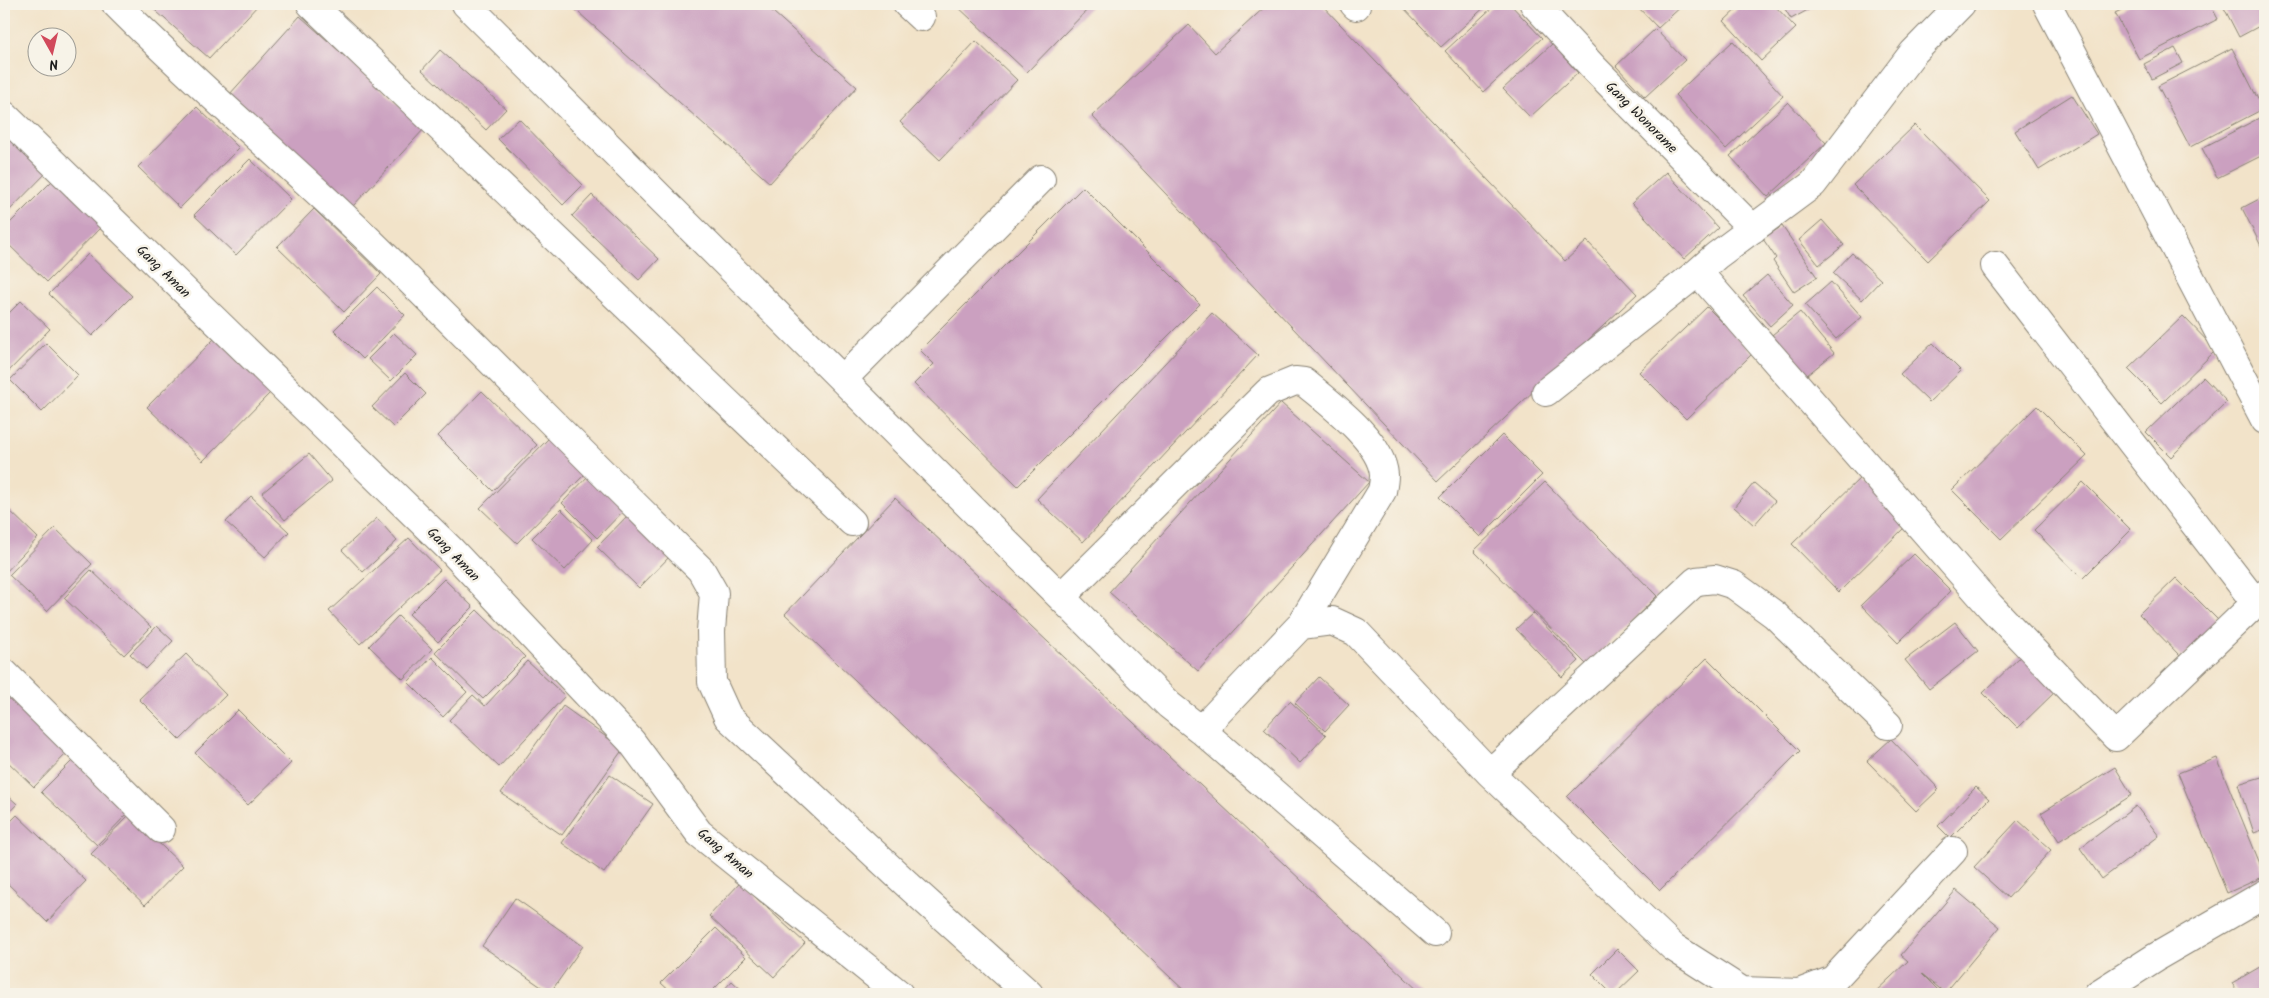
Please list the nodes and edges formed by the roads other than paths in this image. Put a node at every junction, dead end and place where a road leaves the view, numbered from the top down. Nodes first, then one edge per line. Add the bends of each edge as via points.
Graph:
1 (116, 4) edge
2 (310, 4) edge
3 (466, 4) edge
4 (1534, 4) edge
5 (1961, 4) edge
6 (2047, 4) edge
7 (4, 115) edge
8 (1041, 179) dead end
9 (1753, 229) junction
10 (1995, 266) dead end
11 (1698, 272) junction
12 (843, 379) junction
13 (1546, 392) dead end
14 (2265, 420) edge
15 (852, 522) dead end
16 (1061, 597) junction
17 (2260, 598) edge
18 (1301, 625) junction
19 (4, 673) edge
20 (1888, 724) dead end
21 (1201, 730) junction
22 (1490, 773) junction
23 (161, 829) dead end
24 (1953, 851) dead end
25 (2265, 894) edge
26 (1435, 933) dead end
27 (2106, 992) edge
28 (899, 994) edge
29 (1028, 994) edge

1 - 29 street via 378,249 701,570 714,593 712,682 728,717
2 - 15 street
3 - 12 street
4 - 9 street, Gang Wonorame
5 - 9 street via 1913,53 1813,184
6 - 14 street
7 - 28 street, Gang Aman via 450,549 631,741 699,833
8 - 12 street
9 - 11 street
10 - 17 street
11 - 13 street
11 - 17 street via 1990,606 2116,736
12 - 16 street
16 - 18 street via 1268,392 1295,381 1304,382 1361,431 1380,459 1384,474 1382,490
16 - 21 street via 1169,705
18 - 21 street
18 - 22 street via 1332,621 1356,632
19 - 23 street
20 - 22 street via 1775,615 1734,585 1715,579 1696,582
21 - 26 street
22 - 24 street via 1673,947 1742,991 1799,993 1833,980
25 - 27 street

